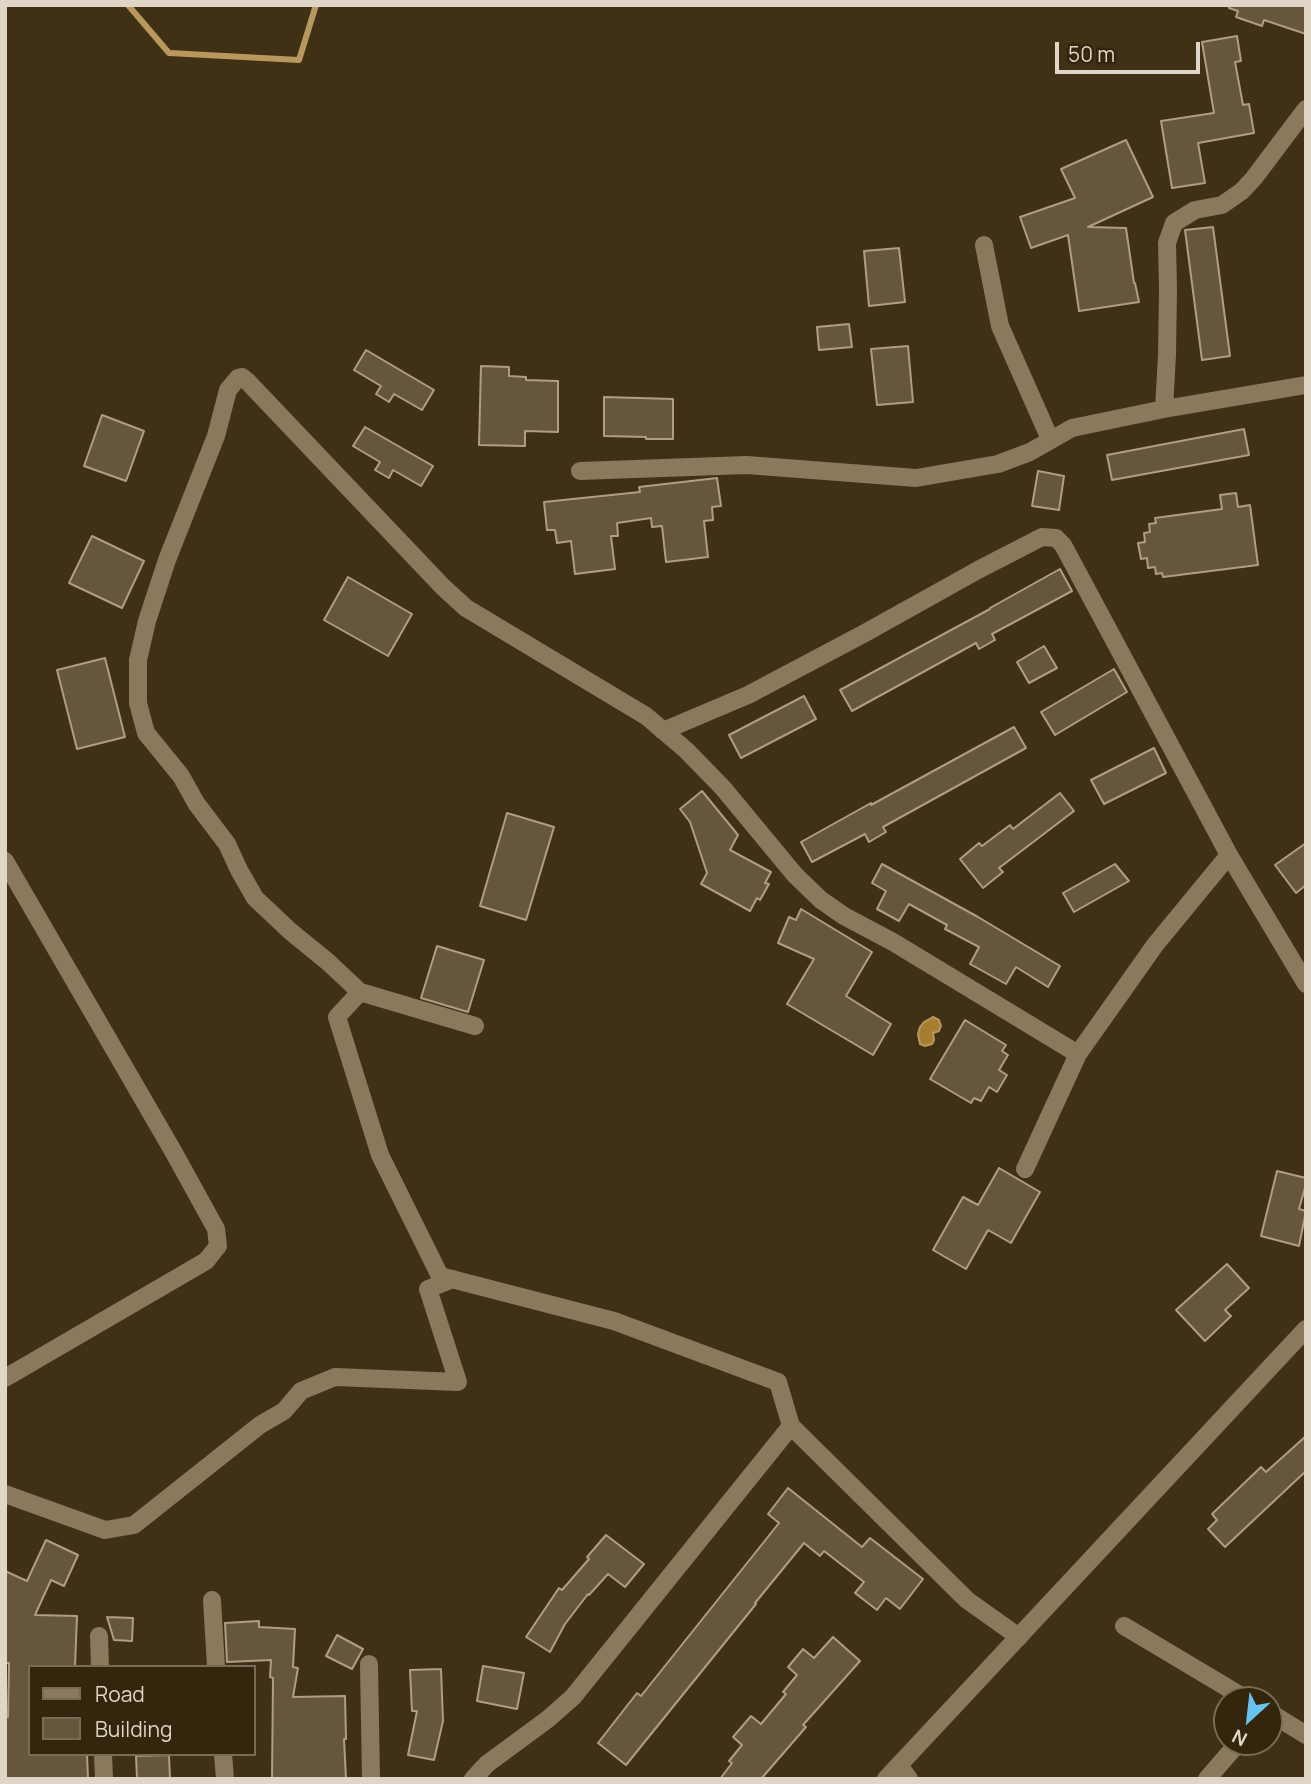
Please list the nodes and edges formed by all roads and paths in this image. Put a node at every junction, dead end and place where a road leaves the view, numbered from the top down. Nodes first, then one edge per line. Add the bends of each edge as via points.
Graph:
1 (1306, 109) edge
2 (984, 245) dead end
3 (1306, 385) edge
4 (1164, 410) junction
5 (1050, 439) junction
6 (580, 471) dead end
7 (663, 731) junction
8 (1229, 855) junction
9 (5, 862) edge
10 (1306, 984) edge
11 (360, 992) junction
12 (475, 1026) dead end
13 (1078, 1054) junction
14 (1025, 1169) dead end
15 (453, 1279) junction
16 (1306, 1329) edge
17 (5, 1378) edge
18 (791, 1426) junction
19 (5, 1494) edge
20 (212, 1600) dead end
21 (1124, 1626) dead end
22 (99, 1636) dead end
23 (1019, 1637) junction
24 (369, 1664) dead end
25 (100, 1665) edge
26 (216, 1665) edge
27 (1225, 1686) edge
28 (1283, 1721) edge
29 (1306, 1735) edge
30 (103, 1756) edge
31 (223, 1756) edge
32 (1227, 1756) edge
33 (904, 1772) edge
34 (104, 1779) edge
35 (225, 1779) edge
36 (371, 1779) edge
37 (473, 1779) edge
38 (886, 1779) edge
39 (1207, 1779) edge

1 - 4 street via 1242,191 1222,205 1195,210 1174,223 1167,243
2 - 5 street via 1000,326
3 - 4 street
4 - 5 street via 1072,428
5 - 6 street via 998,464 916,478 747,465
7 - 8 street via 748,695 1042,537 1056,538
7 - 11 street via 611,694 466,608 248,382 238,378 228,390 216,436 147,621 138,660 138,703 146,733 227,844 255,898
7 - 13 street via 723,788 821,900
8 - 10 street
8 - 13 street via 1156,945
9 - 17 street via 173,1151 216,1229 218,1246 206,1261
11 - 12 street
11 - 15 street via 337,1017 380,1155 440,1276
13 - 14 street
15 - 18 street via 614,1321 778,1382
15 - 19 street via 428,1289 458,1382 335,1377 301,1391 285,1411 260,1425 134,1525 104,1530
16 - 23 street
18 - 23 street via 967,1600
18 - 37 street via 573,1697
20 - 26 street
21 - 27 street
22 - 25 street
23 - 33 street
24 - 36 street
28 - 29 street
30 - 34 street
31 - 35 street
32 - 39 street
33 - 38 street

